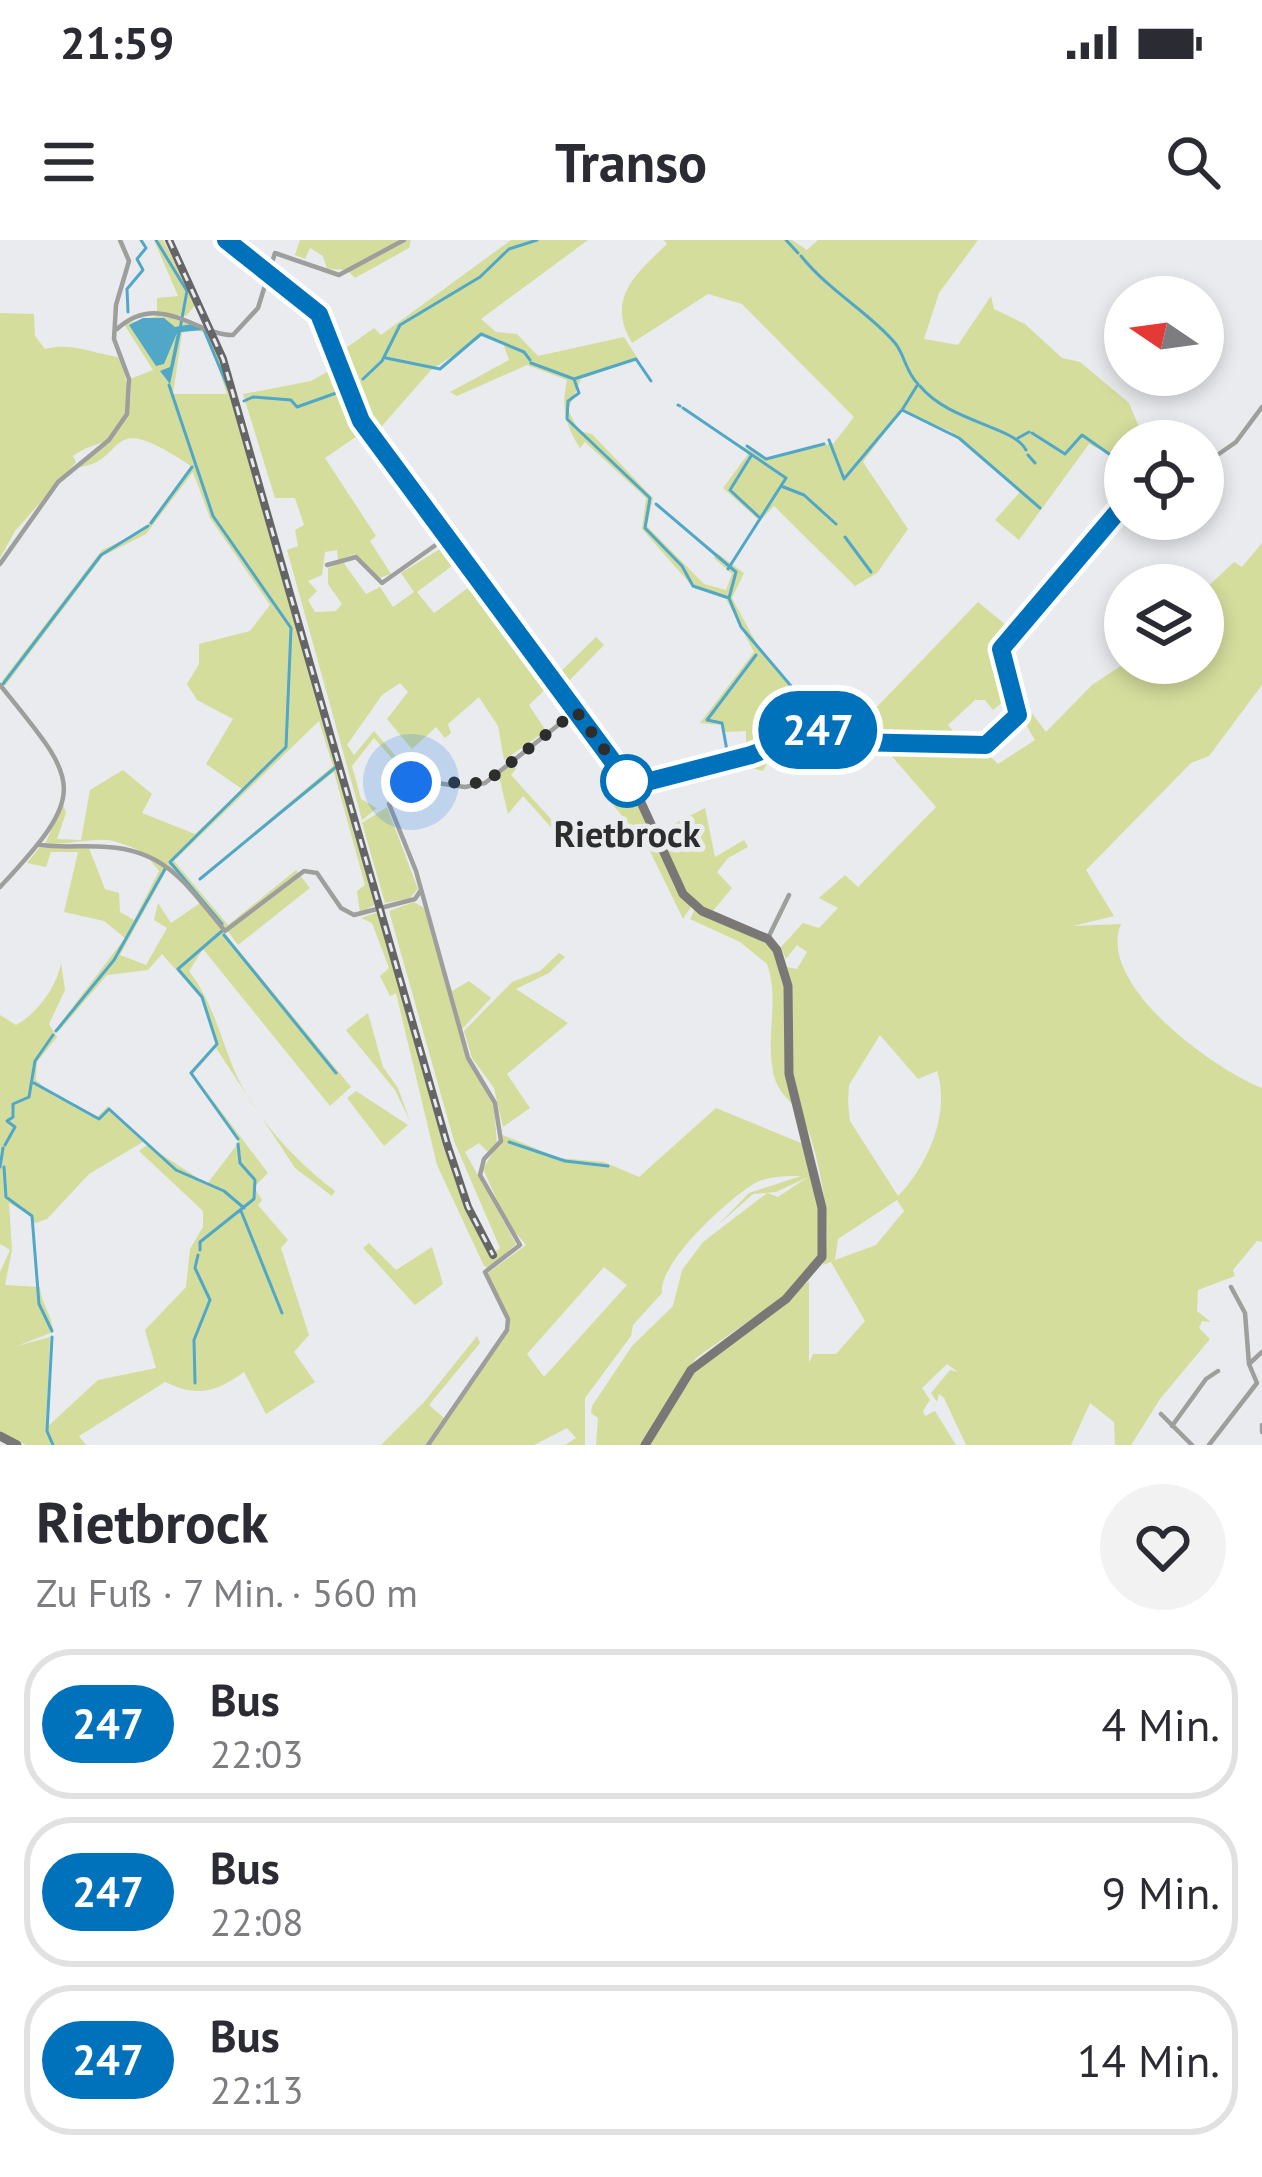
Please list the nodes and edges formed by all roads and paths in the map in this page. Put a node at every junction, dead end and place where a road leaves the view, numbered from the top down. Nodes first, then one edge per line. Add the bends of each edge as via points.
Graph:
1 (120, 240) edge
2 (226, 240) edge
3 (404, 240) edge
4 (265, 273) junction
5 (117, 328) junction
6 (1262, 407) edge
7 (1224, 450) edge
8 (1104, 527) edge
9 (447, 538) junction
10 (0, 564) edge
11 (327, 565) dead end
12 (0, 685) edge
13 (576, 711) junction
14 (631, 786) junction
15 (40, 844) junction
16 (0, 887) edge
17 (421, 890) junction
18 (789, 895) dead end
19 (415, 899) junction
20 (425, 905) junction
21 (768, 939) junction
22 (1231, 1287) dead end
23 (1262, 1352) edge
24 (1249, 1364) junction
25 (1218, 1371) dead end
26 (1259, 1380) edge
27 (1161, 1414) dead end
28 (1172, 1426) junction
29 (0, 1436) edge
30 (17, 1445) edge
31 (428, 1445) edge
32 (645, 1445) edge
33 (1192, 1445) edge
34 (1210, 1445) edge

1 - 5 street via 129,261
2 - 4 main road
3 - 4 street via 346,273 278,251
4 - 5 street via 258,308 239,333 221,335 176,316 140,316
4 - 9 main road via 319,314 353,410
5 - 10 street via 127,413 109,440 58,482
6 - 7 street
8 - 14 street via 1001,649 1018,715 986,745 852,742 818,730
9 - 11 street via 382,583 356,557
9 - 13 main road
12 - 15 street via 62,767 63,798
13 - 14 main road
13 - 17 street via 485,783 422,779 394,794 389,810
14 - 21 main road via 688,902
15 - 16 street
15 - 19 street via 154,856 172,866 225,931 304,871 317,873 346,913
17 - 19 street
17 - 20 street
18 - 21 street
19 - 20 street
20 - 31 street via 468,1058 490,1088 501,1128 480,1175 520,1245 485,1272 507,1330
21 - 32 main road via 787,974 789,1074 822,1208 822,1257 775,1309 691,1370
22 - 24 street via 1245,1313
23 - 24 street
24 - 26 street
25 - 28 street
26 - 34 street
27 - 28 street
28 - 33 street
29 - 30 main road

